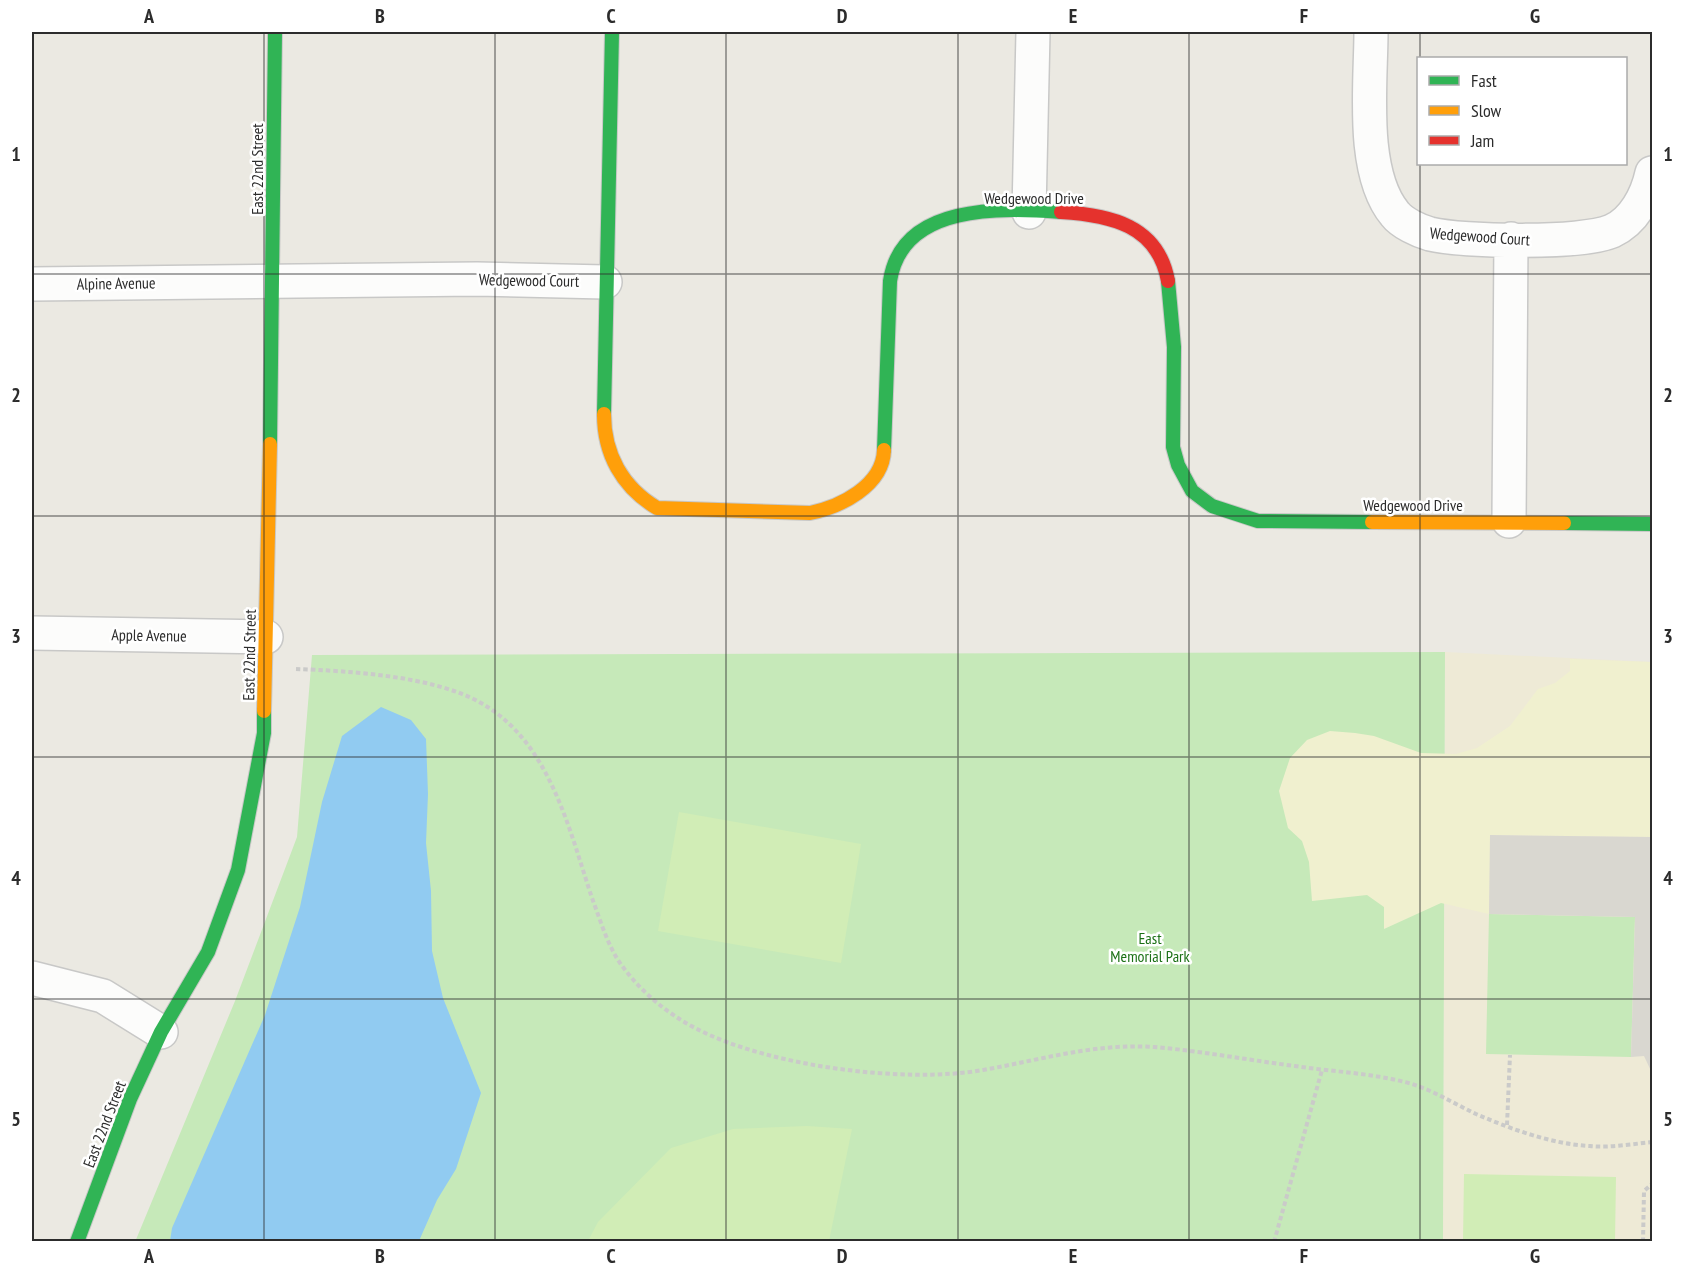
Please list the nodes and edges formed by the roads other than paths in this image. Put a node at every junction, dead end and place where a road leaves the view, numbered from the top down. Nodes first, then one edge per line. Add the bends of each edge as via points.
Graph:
1 (275, 32) edge
2 (612, 32) edge
3 (1033, 32) edge
4 (1371, 32) edge
5 (1653, 173) edge
6 (1029, 212) junction
7 (1511, 239) junction
8 (201, 282) joint
9 (273, 282) junction
10 (605, 282) junction
11 (32, 284) edge
12 (1509, 521) junction
13 (1653, 524) edge
14 (32, 633) edge
15 (266, 652) junction
16 (32, 978) edge
17 (161, 1032) junction
18 (77, 1242) edge

1 - 9 street, East 22nd Street
2 - 10 street
3 - 6 street
4 - 7 street, Wedgewood Court via 1372,158 1389,206 1396,216 1421,231
5 - 7 street, Wedgewood Court via 1648,192 1628,220 1611,231 1553,241
6 - 10 street, Wedgewood Drive via 964,215 934,222 897,256 891,296 884,456 853,499 825,511 657,508 644,502 621,478 604,435
6 - 12 street, Wedgewood Drive via 1110,219 1133,228 1160,253 1171,286 1173,447 1186,485 1212,507 1258,521
7 - 12 street
8 - 9 street, Wedgewood Court
8 - 11 street, Alpine Avenue
9 - 10 street, Wedgewood Court
9 - 15 street, East 22nd Street
12 - 13 street, Wedgewood Drive
14 - 15 street, Apple Avenue
15 - 17 street, East 22nd Street via 264,733 237,870 208,952
16 - 17 street via 103,996
17 - 18 street, East 22nd Street via 130,1099

